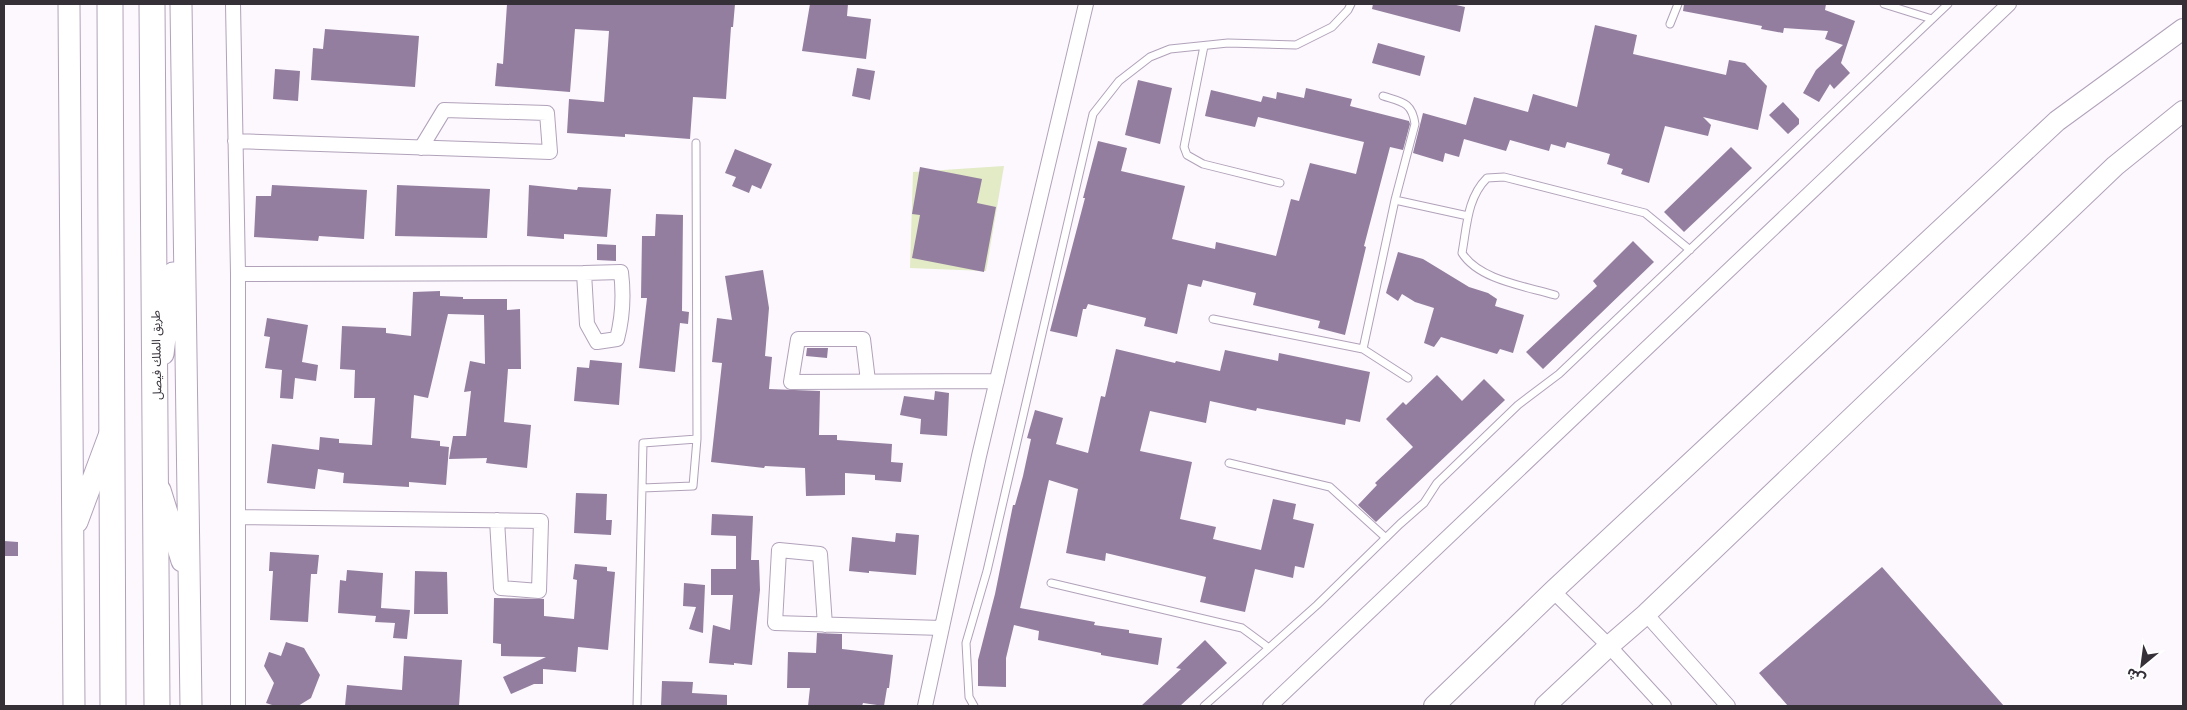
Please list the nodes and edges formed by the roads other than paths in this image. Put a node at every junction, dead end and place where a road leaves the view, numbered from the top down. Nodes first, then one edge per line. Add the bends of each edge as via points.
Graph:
1 (69, 4) edge
2 (110, 4) edge
3 (152, 4) edge
4 (181, 4) edge
5 (233, 4) edge
6 (1086, 4) edge
7 (1351, 4) edge
8 (1678, 4) edge
9 (1884, 4) edge
10 (1948, 4) edge
11 (2009, 4) edge
12 (1932, 19) junction
13 (1670, 24) dead end
14 (2183, 29) edge
15 (1204, 46) junction
16 (1383, 96) dead end
17 (2183, 111) edge
18 (182, 130) junction
19 (235, 141) junction
20 (696, 143) dead end
21 (422, 148) junction
22 (1280, 183) dead end
23 (1395, 200) junction
24 (1468, 216) junction
25 (1690, 250) junction
26 (584, 273) junction
27 (238, 274) junction
28 (1555, 296) dead end
29 (1213, 319) dead end
30 (1363, 349) junction
31 (1408, 378) dead end
32 (868, 381) junction
33 (997, 381) junction
34 (156, 409) junction
35 (112, 429) junction
36 (697, 439) junction
37 (1229, 463) dead end
38 (157, 481) junction
39 (642, 488) junction
40 (238, 517) junction
41 (497, 520) junction
42 (72, 534) junction
43 (1386, 538) junction
44 (189, 583) junction
45 (1051, 583) dead end
46 (1553, 591) junction
47 (1646, 614) junction
48 (825, 625) junction
49 (942, 628) junction
50 (1609, 646) junction
51 (1269, 648) junction
52 (74, 706) edge
53 (113, 706) edge
54 (157, 706) edge
55 (192, 706) edge
56 (238, 706) edge
57 (637, 706) edge
58 (925, 706) edge
59 (974, 706) edge
60 (1204, 706) edge
61 (1270, 706) edge
62 (1434, 706) edge
63 (1545, 706) edge
64 (1664, 706) edge
65 (1728, 706) edge

1 - 42 main road
2 - 35 highway
3 - 34 highway, طريق الملك فيصل
4 - 18 main road
5 - 19 street
6 - 33 street
7 - 15 lane via 1332,26 1296,45
8 - 13 lane
9 - 12 lane
10 - 12 lane
11 - 61 street
12 - 25 lane
14 - 46 main road via 2057,121
15 - 22 lane via 1184,147 1186,156 1203,164
15 - 59 lane via 1170,49 1150,57 1119,81 1093,114 989,562 966,643 969,697
16 - 23 lane via 1404,102 1414,111 1415,124
17 - 47 main road via 2115,166
18 - 34 main road via 179,225
18 - 44 main road
19 - 21 street
19 - 27 street
20 - 36 lane
21 - 21 street via 550,152 547,113 444,110
23 - 24 lane
23 - 30 lane
24 - 25 lane via 1480,185 1487,178 1504,177 1645,213
24 - 28 lane via 1462,253 1469,263 1482,273
25 - 43 lane via 1559,374 1518,405 1437,483 1424,503
26 - 26 street via 621,272 624,291 617,339 597,342 587,324
26 - 27 street
27 - 40 street
29 - 30 lane
30 - 31 lane
32 - 32 street via 791,382 798,339 863,339
32 - 33 street
33 - 49 street
34 - 38 highway, طريق الملك فيصل
35 - 42 main road
35 - 53 highway
36 - 39 lane via 644,443
36 - 39 lane via 693,486
37 - 43 lane via 1330,487
38 - 44 main road
38 - 54 highway, طريق الملك فيصل
39 - 57 lane
40 - 41 street
40 - 56 street
41 - 41 street via 541,521 538,591 501,588
42 - 52 main road
43 - 51 lane
44 - 55 main road
45 - 51 lane via 1242,628
46 - 50 street
46 - 62 main road
47 - 50 main road
47 - 65 street
48 - 48 street via 776,623 779,550 820,554
48 - 49 street
49 - 58 street
50 - 63 main road
50 - 64 street
51 - 60 lane

